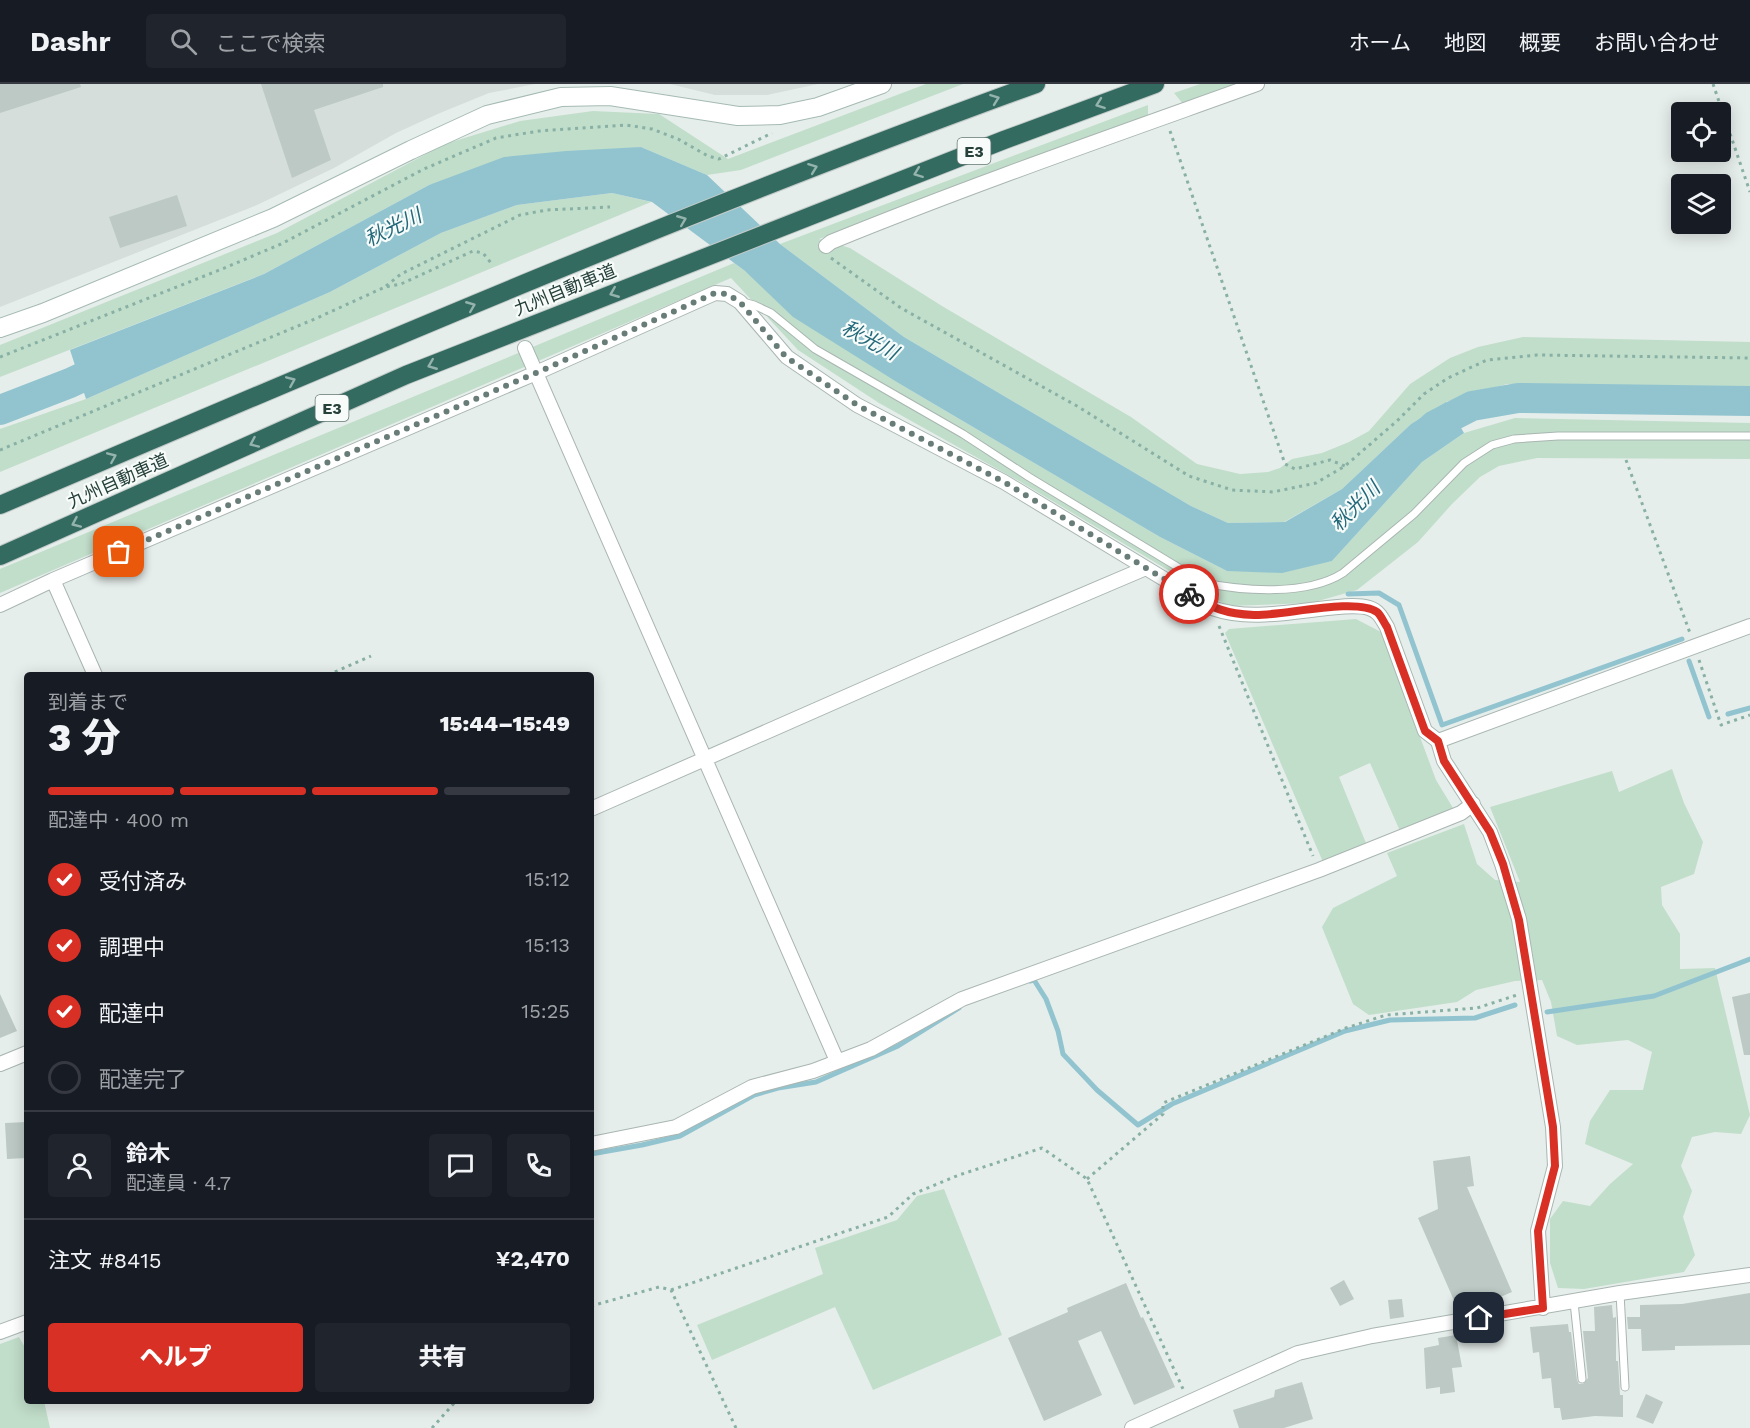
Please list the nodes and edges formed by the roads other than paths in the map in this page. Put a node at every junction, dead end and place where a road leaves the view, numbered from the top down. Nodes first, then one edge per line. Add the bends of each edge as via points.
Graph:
1 (882, 84) edge
2 (1036, 84) edge
3 (1155, 84) edge
4 (1257, 84) edge
5 (608, 90) edge
6 (826, 246) road end
7 (740, 302) junction
8 (0, 328) edge
9 (525, 348) dead end
10 (536, 373) junction
11 (1750, 436) edge
12 (0, 505) edge
13 (0, 556) edge
14 (1146, 568) junction
15 (54, 580) junction
16 (0, 605) edge
17 (1750, 626) edge
18 (94, 672) edge
19 (1438, 741) junction
20 (705, 759) junction
21 (1473, 804) junction
22 (594, 808) edge
23 (24, 1054) edge
24 (837, 1061) junction
25 (0, 1064) edge
26 (594, 1143) edge
27 (1750, 1275) edge
28 (1620, 1293) junction
29 (1574, 1302) junction
30 (1543, 1308) junction
31 (24, 1323) edge
32 (0, 1332) edge
33 (1582, 1379) dead end
34 (1625, 1387) dead end
35 (1132, 1428) edge

1 - 5 street via 818,107 780,115 738,116
12 -> 2 highway, 九州自動車道 / E3 via 758,189
3 -> 13 highway, 九州自動車道 / E3 via 406,375
4 - 6 street via 900,214
5 - 8 street via 487,115 273,218
7 - 10 street via 727,294 715,293
7 - 11 lane via 771,313 815,349 963,434 1204,583 1233,589 1284,589 1331,581 1414,514 1464,463 1492,445 1558,436
7 - 14 street via 786,357 857,405 1004,482
9 - 10 street
10 - 15 street
10 - 20 street
14 - 19 street via 1223,612 1255,615 1341,606 1368,608 1378,613 1387,627 1425,731
14 - 20 street
15 - 16 street
15 - 18 street
17 - 19 street
19 - 21 street via 1444,761
20 - 22 street
20 - 24 street
21 - 24 street via 1461,813 1319,870 962,999 871,1049
21 - 30 street via 1503,864 1519,920 1553,1127 1555,1166 1538,1231
23 - 25 street
24 - 26 street via 752,1087 676,1126
27 - 28 street
28 - 29 street
28 - 34 lane
29 - 30 street
29 - 33 lane
30 - 35 street via 1372,1336 1298,1353
31 - 32 street

